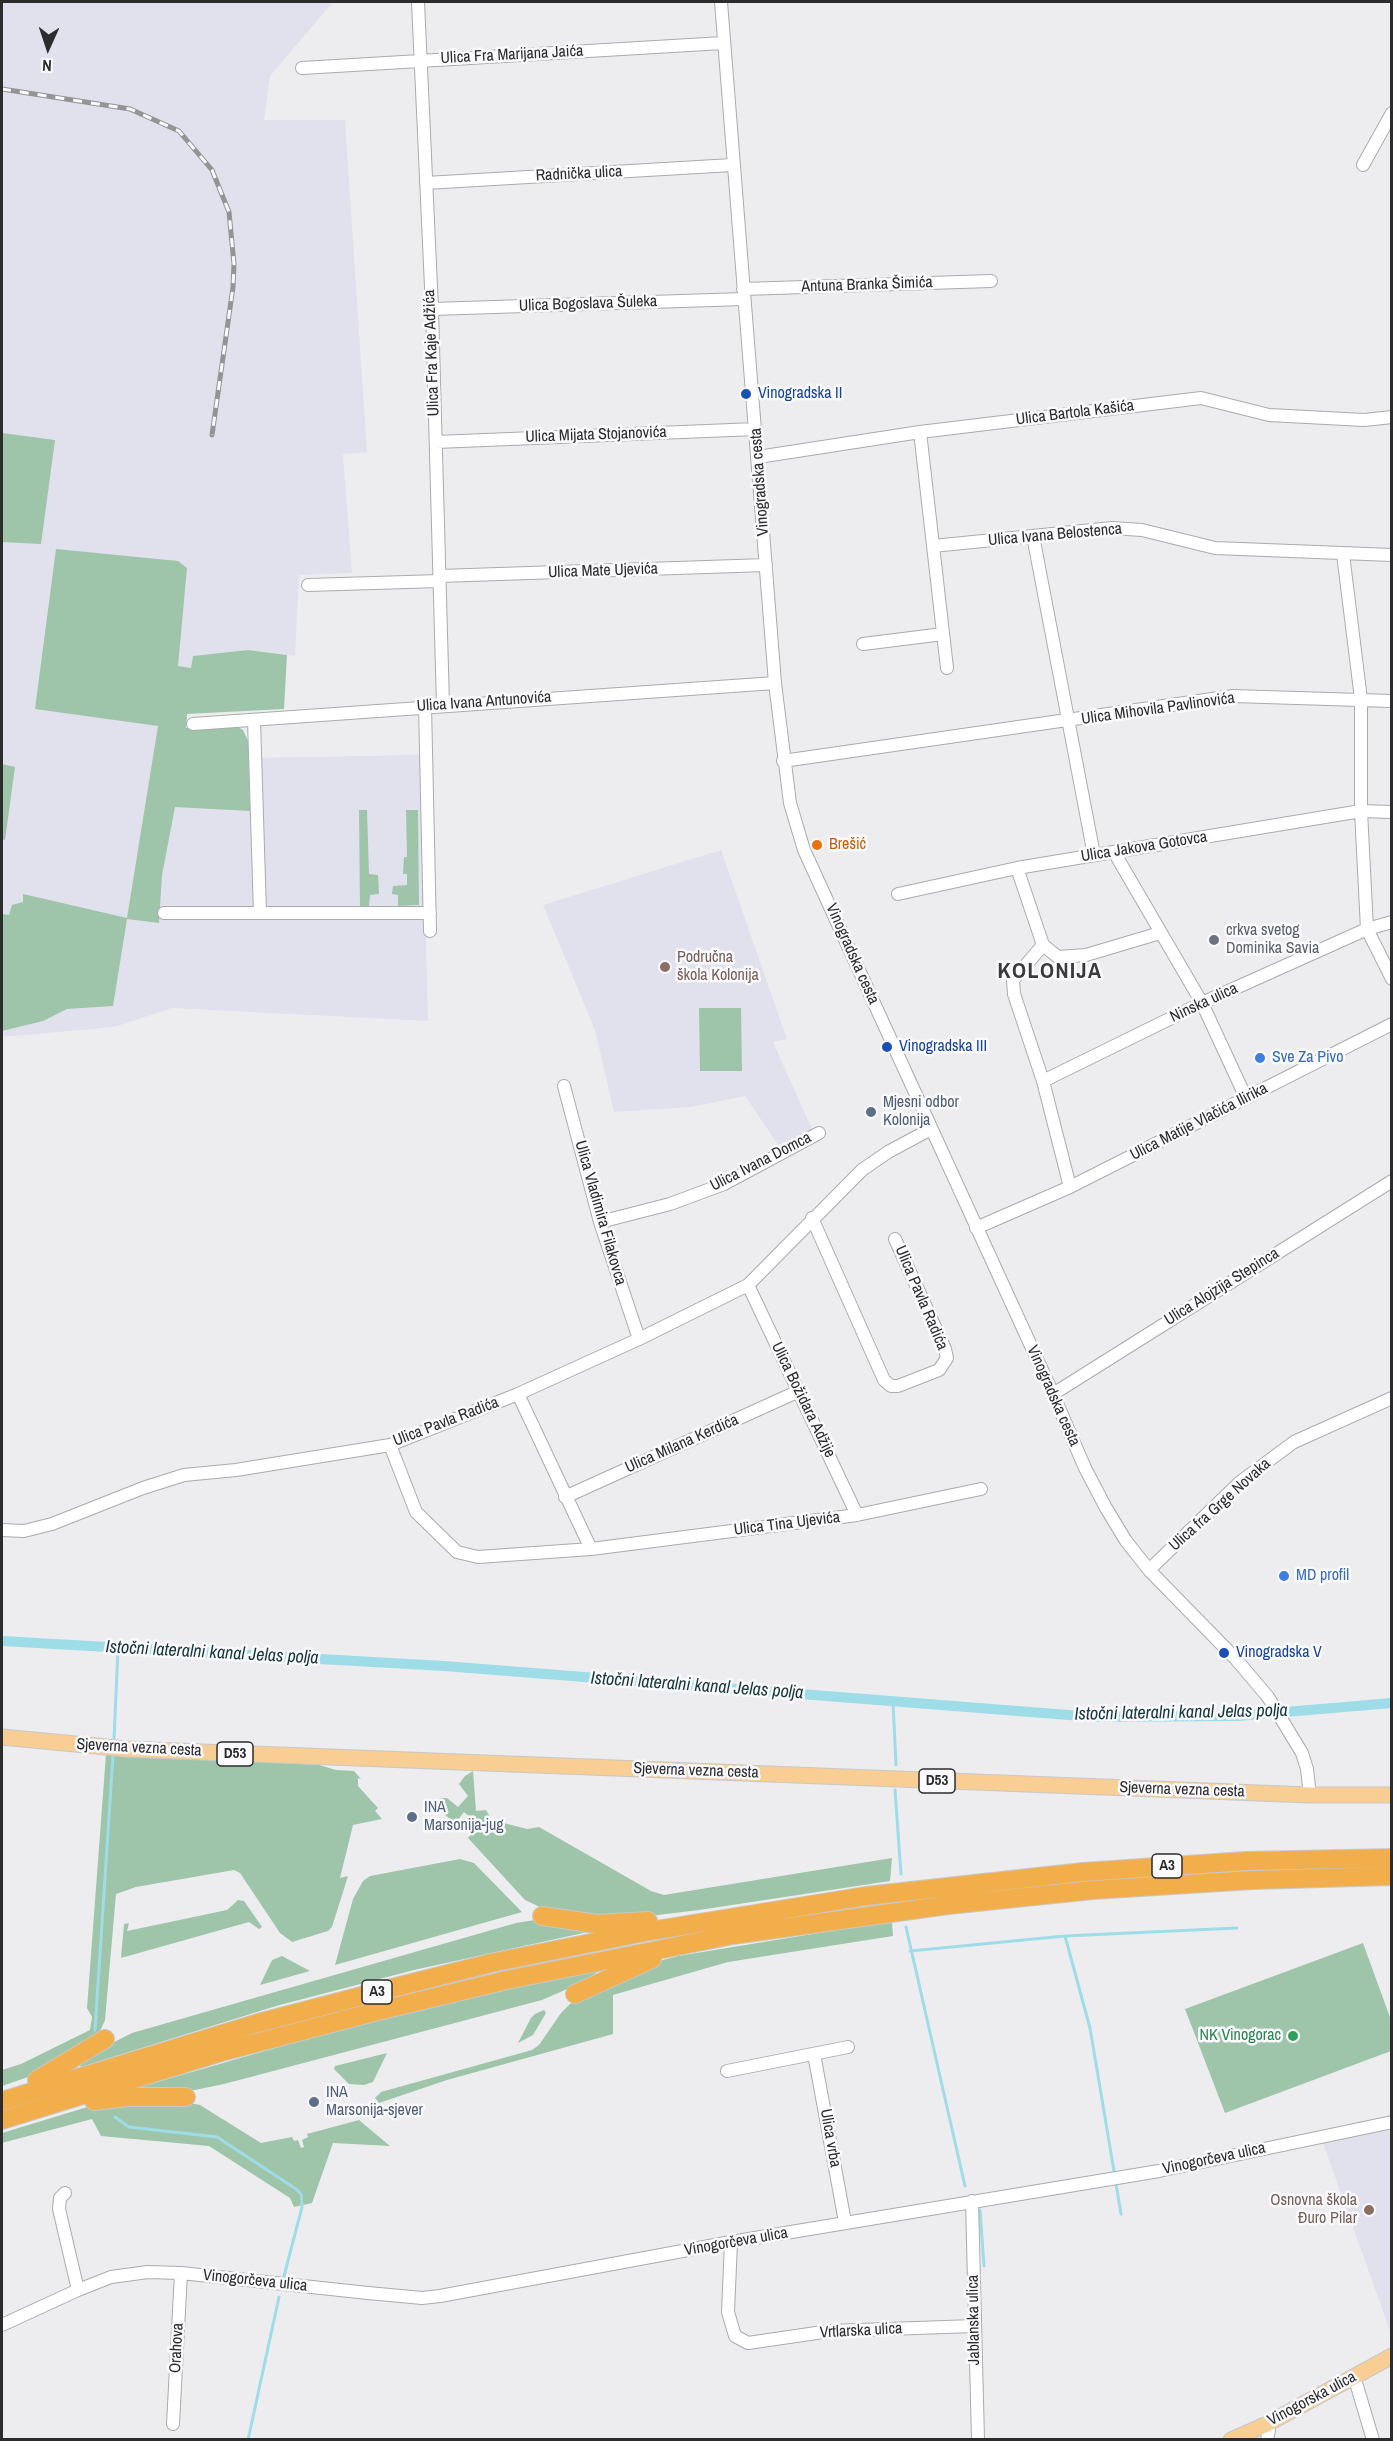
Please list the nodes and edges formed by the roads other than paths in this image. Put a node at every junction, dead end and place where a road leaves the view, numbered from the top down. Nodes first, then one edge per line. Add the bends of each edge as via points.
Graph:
1 (418, 2) edge
2 (721, 2) edge
3 (723, 43) junction
4 (422, 60) junction
5 (302, 68) dead end
6 (1392, 112) edge
7 (732, 165) junction
8 (1363, 165) dead end
9 (426, 183) junction
10 (991, 281) dead end
11 (743, 294) junction
12 (432, 309) junction
13 (1392, 417) edge
14 (756, 429) junction
15 (920, 432) junction
16 (436, 442) junction
17 (758, 457) junction
18 (1033, 536) junction
19 (933, 546) junction
20 (1343, 554) junction
21 (1392, 555) edge
22 (766, 565) junction
23 (440, 578) junction
24 (308, 585) dead end
25 (943, 634) junction
26 (863, 644) dead end
27 (947, 668) dead end
28 (774, 684) junction
29 (1361, 699) junction
30 (1392, 700) edge
31 (443, 705) junction
32 (425, 706) junction
33 (254, 721) junction
34 (1068, 721) junction
35 (193, 724) dead end
36 (783, 761) junction
37 (1361, 811) junction
38 (1392, 812) edge
39 (1114, 852) junction
40 (1094, 855) junction
41 (1017, 868) junction
42 (898, 894) dead end
43 (164, 913) dead end
44 (260, 913) junction
45 (430, 913) junction
46 (1392, 922) edge
47 (1367, 929) junction
48 (430, 931) dead end
49 (1160, 933) junction
50 (1043, 945) junction
51 (1392, 979) edge
52 (1202, 1003) junction
53 (1392, 1024) edge
54 (1043, 1081) junction
55 (564, 1086) dead end
56 (1246, 1098) junction
57 (931, 1129) junction
58 (819, 1133) dead end
59 (1392, 1181) edge
60 (1070, 1187) junction
61 (812, 1218) junction
62 (600, 1222) junction
63 (976, 1228) junction
64 (896, 1239) dead end
65 (748, 1285) junction
66 (639, 1339) junction
67 (799, 1391) junction
68 (518, 1394) junction
69 (1053, 1394) junction
70 (1392, 1398) edge
71 (390, 1444) junction
72 (981, 1489) dead end
73 (565, 1497) junction
74 (857, 1515) junction
75 (2, 1530) edge
76 (591, 1549) junction
77 (1149, 1570) junction
78 (2, 1737) edge
79 (1310, 1795) junction
80 (1392, 1795) edge
81 (1392, 1858) edge
82 (1392, 1876) edge
83 (759, 1912) junction
84 (542, 1916) dead end
85 (733, 1935) junction
86 (575, 1994) dead end
87 (105, 2039) dead end
88 (848, 2047) dead end
89 (814, 2054) junction
90 (727, 2071) dead end
91 (2, 2092) edge
92 (186, 2097) dead end
93 (2, 2101) edge
94 (2, 2120) edge
95 (1392, 2122) edge
96 (65, 2193) dead end
97 (972, 2201) junction
98 (845, 2222) junction
99 (730, 2242) junction
100 (181, 2273) junction
101 (78, 2290) junction
102 (2, 2325) edge
103 (974, 2326) junction
104 (1392, 2356) edge
105 (1352, 2378) junction
106 (173, 2424) dead end
107 (1267, 2424) junction
108 (978, 2439) edge
109 (1231, 2439) edge
110 (1267, 2439) edge
111 (1373, 2439) edge

1 - 4 street, Ulica Fra Kaje Adžića
2 - 3 street, Vinogradska cesta
3 - 4 street, Ulica Fra Marijana Jaića
3 - 7 street, Vinogradska cesta
4 - 5 street, Ulica Fra Marijana Jaića
4 - 9 street, Ulica Fra Kaje Adžića
6 - 8 street
7 - 9 street, Radnička ulica
7 - 11 street, Vinogradska cesta
9 - 12 street, Ulica Fra Kaje Adžića
10 - 11 street, Antuna Branka Šimića
11 - 12 street, Ulica Bogoslava Šuleka
11 - 14 street, Vinogradska cesta
12 - 16 street, Ulica Fra Kaje Adžića
13 - 15 street, Ulica Bartola Kašića via 1364,420 1269,415 1202,398
14 - 16 street, Ulica Mijata Stojanovića
14 - 17 street, Vinogradska cesta
15 - 17 street, Ulica Bartola Kašića
15 - 19 street
16 - 23 street, Ulica Fra Kaje Adžića
17 - 22 street, Vinogradska cesta
18 - 19 street, Ulica Ivana Belostenca
18 - 20 street, Ulica Ivana Belostenca via 1112,528 1215,548
18 - 34 street, Ulica Mihovila Pavlinovića
19 - 25 street
20 - 21 street, Ulica Ivana Belostenca
20 - 29 street
22 - 23 street, Ulica Mate Ujevića
22 - 28 street, Vinogradska cesta
23 - 24 street, Ulica Mate Ujevića
23 - 31 street, Ulica Fra Kaje Adžića
25 - 26 street
25 - 27 street
28 - 31 street, Ulica Ivana Antunovića
28 - 36 street, Vinogradska cesta
29 - 30 street, Ulica Mihovila Pavlinovića
29 - 34 street, Ulica Mihovila Pavlinovića via 1233,696
29 - 37 street
31 - 32 street, Ulica Ivana Antunovića
32 - 33 street, Ulica Ivana Antunovića
32 - 45 street
33 - 35 street, Ulica Ivana Antunovića
33 - 44 street
34 - 36 street, Ulica Mihovila Pavlinovića
34 - 40 street, Ulica Mihovila Pavlinovića
36 - 57 street, Vinogradska cesta via 804,850
37 - 38 street, Ulica Jakova Gotovca
37 - 39 street, Ulica Jakova Gotovca
37 - 47 street
39 - 40 street, Ulica Jakova Gotovca
39 - 49 street
40 - 41 street, Ulica Jakova Gotovca
41 - 42 street, Ulica Jakova Gotovca
41 - 50 street
43 - 44 street
44 - 45 street
45 - 48 street
46 - 47 street, Ninska ulica
47 - 51 street
47 - 52 street, Ninska ulica
49 - 50 street via 1086,955 1058,957
49 - 52 street
50 - 54 street via 1013,980 1014,994
52 - 54 street, Ninska ulica
52 - 56 street
53 - 56 street, Ulica Matije Vlačića Ilirika
54 - 60 street
55 - 62 street, Ulica Vladimira Filakovca
56 - 60 street, Ulica Matije Vlačića Ilirika
57 - 61 street, Ulica Pavla Radića via 862,1170
57 - 63 street, Vinogradska cesta
58 - 62 street, Ulica Ivana Domca via 724,1184 670,1204
59 - 69 street, Ulica Alojzija Stepinca
60 - 63 street, Ulica Matije Vlačića Ilirika
61 - 64 street, Ulica Pavla Radića via 884,1380 891,1386 939,1370 947,1358
61 - 65 street, Ulica Pavla Radića
62 - 66 street, Ulica Vladimira Filakovca
63 - 69 street, Vinogradska cesta
65 - 66 street, Ulica Pavla Radića
65 - 67 street, Ulica Božidara Adžije
66 - 68 street, Ulica Pavla Radića
67 - 73 street, Ulica Milana Kerdića
67 - 74 street, Ulica Božidara Adžije
68 - 71 street, Ulica Pavla Radića
68 - 73 street
69 - 77 street, Vinogradska cesta via 1101,1498 1125,1541
70 - 77 street, Ulica fra Grge Novaka via 1294,1442 1240,1482
71 - 75 street, Ulica Pavla Radića via 184,1475 52,1524 24,1531
71 - 76 street, Ulica Tina Ujevića via 416,1512 457,1552 478,1557
72 - 74 street, Ulica Tina Ujevića
73 - 76 street
74 - 76 street, Ulica Tina Ujevića
77 - 79 street, Vinogradska cesta via 1268,1697 1302,1754
78 - 79 main road, Sjeverna vezna cesta / D53 via 170,1751
79 - 80 main road, Sjeverna vezna cesta / D53
81 - 83 highway, A3 via 1246,1861 1083,1872
82 - 85 highway, A3 via 1093,1890 948,1905
83 - 84 highway via 734,1908 616,1924
83 - 93 highway, A3 via 570,1946 406,1984 258,2023
85 - 86 highway via 710,1947 648,1960
85 - 94 highway, A3 via 507,1980 378,2011 225,2051
87 - 91 highway via 42,2078
88 - 89 street
89 - 90 street
89 - 98 street, Ulica vrba
92 - 94 highway via 102,2100 36,2118
95 - 97 street, Vinogorčeva ulica via 1159,2171
96 - 101 street via 59,2209
97 - 98 street, Vinogorčeva ulica
97 - 103 street, Jablanska ulica
98 - 99 street, Vinogorčeva ulica
99 - 100 street, Vinogorčeva ulica via 422,2298
99 - 103 street, Vrtlarska ulica via 728,2313 735,2336 748,2343 830,2331
100 - 101 street, Vinogorčeva ulica via 129,2273
100 - 106 street, Orahova
101 - 102 street, Vinogorčeva ulica
103 - 108 street, Jablanska ulica
104 - 105 main road, Vinogorska ulica
105 - 107 main road, Vinogorska ulica
105 - 111 street
107 - 109 main road, Vinogorska ulica
107 - 110 street

